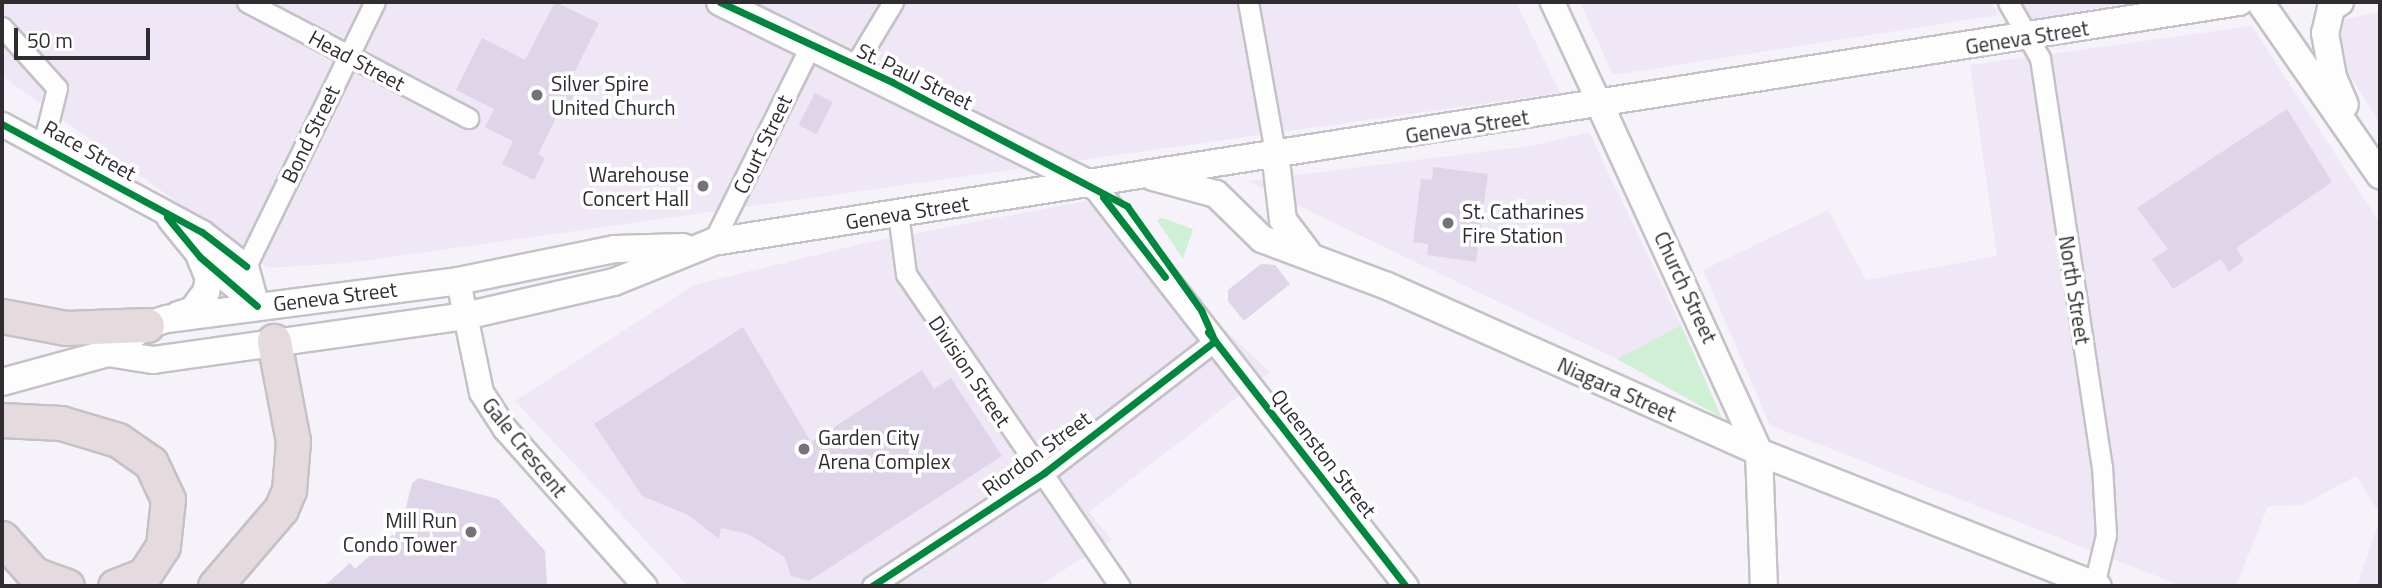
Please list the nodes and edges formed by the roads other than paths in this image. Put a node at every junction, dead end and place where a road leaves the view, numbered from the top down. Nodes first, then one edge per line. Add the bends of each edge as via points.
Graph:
1 (247, 2) edge
2 (375, 2) edge
3 (720, 2) edge
4 (893, 2) edge
5 (1248, 2) edge
6 (1552, 2) edge
7 (2008, 2) edge
8 (2239, 2) edge
9 (2260, 2) edge
10 (2340, 2) edge
11 (2, 27) edge
12 (2031, 37) junction
13 (811, 45) junction
14 (349, 55) junction
15 (855, 65) junction
16 (1600, 104) junction
17 (468, 118) dead end
18 (2, 124) edge
19 (43, 144) junction
20 (2362, 146) junction
21 (1275, 152) junction
22 (2380, 175) edge
23 (1150, 177) junction
24 (1094, 186) junction
25 (160, 209) junction
26 (898, 213) junction
27 (704, 244) junction
28 (1311, 254) junction
29 (200, 257) junction
30 (246, 266) junction
31 (458, 281) junction
32 (257, 306) junction
33 (2, 316) edge
34 (465, 316) junction
35 (157, 322) junction
36 (274, 341) junction
37 (1215, 341) junction
38 (107, 353) junction
39 (2, 382) edge
40 (2, 420) edge
41 (1759, 452) junction
42 (1044, 473) junction
43 (2, 538) edge
44 (66, 586) edge
45 (116, 586) edge
46 (215, 586) edge
47 (645, 586) edge
48 (872, 586) edge
49 (1120, 586) edge
50 (1406, 586) edge
51 (1764, 586) edge
52 (2096, 586) edge

1 - 14 street, Head Street
2 - 14 street, Bond Street
3 - 13 main road, St. Paul Street
4 - 15 street
5 - 21 street
6 - 16 street, Church Street
7 - 12 street, North Street
8 - 12 main road, Geneva Street
9 - 20 main road
10 - 20 main road via 2331,8 2325,33 2333,77
11 - 19 street, Race Street via 57,88
12 - 16 main road, Geneva Street
12 - 52 street, North Street via 2040,58 2102,466 2106,535
13 - 15 main road, St. Paul Street
13 - 27 street, Court Street
14 - 17 street, Head Street
14 - 30 street, Bond Street
15 - 24 main road, St. Paul Street
16 - 21 main road, Geneva Street
16 - 41 main road, Church Street
18 - 19 street, Race Street
19 - 25 street, Race Street
20 - 22 main road
21 - 23 main road, Geneva Street
21 - 28 main road via 1283,220 1297,246
23 - 24 main road, Geneva Street
23 - 28 main road, Niagara Street via 1216,194 1262,239
24 - 26 main road, Geneva Street
24 - 37 street, Queenston Street
25 - 29 street, Race Street
25 - 30 street, Race Street
26 - 27 main road, Geneva Street
26 - 42 street, Division Street via 906,274
27 - 31 main road, Geneva Street via 615,249
27 - 34 main road, Geneva Street via 614,282
28 - 41 main road, Niagara Street
29 - 32 street, Race Street
29 - 35 main road via 209,279 203,300
30 - 32 street
31 - 32 main road, Geneva Street
31 - 34 street, Gale Crescent
32 - 35 main road, Geneva Street
32 - 36 main road
33 - 35 highway via 66,328
34 - 36 main road, Geneva Street
34 - 47 street, Gale Crescent via 481,392 493,411
35 - 38 main road, Geneva Street
36 - 38 main road, Geneva Street via 153,360
36 - 46 highway via 293,441 289,490 281,509
37 - 42 street, Riordon Street
37 - 50 street, Queenston Street
38 - 39 main road, Geneva Street
40 - 45 highway via 61,423 118,440 151,463 168,499 163,546 144,575
41 - 51 main road, Church Street
41 - 52 main road, Niagara Street
42 - 48 street, Riordon Street
42 - 49 street, Division Street
43 - 44 highway via 34,574

